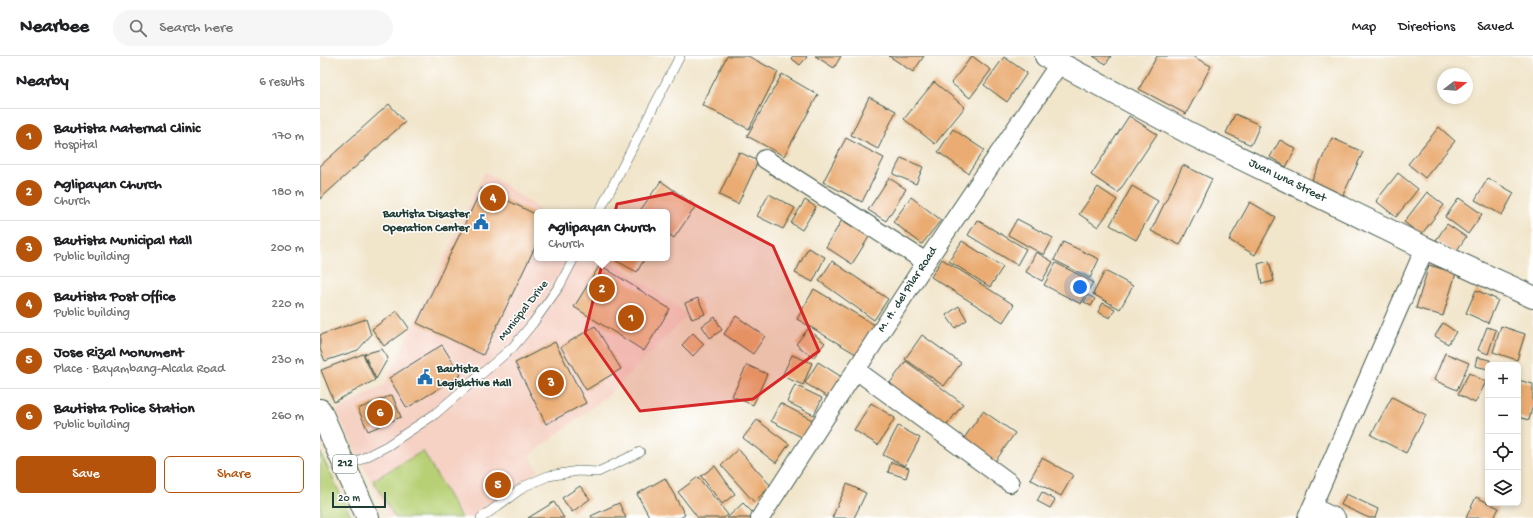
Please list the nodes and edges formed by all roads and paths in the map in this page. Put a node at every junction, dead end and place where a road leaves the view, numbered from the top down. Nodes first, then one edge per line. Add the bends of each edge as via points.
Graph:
1 (680, 56) edge
2 (1053, 60) edge
3 (765, 159) dead end
4 (601, 209) edge
5 (1425, 248) junction
6 (572, 261) edge
7 (926, 262) junction
8 (1533, 297) edge
9 (856, 370) junction
10 (320, 410) edge
11 (640, 452) dead end
12 (346, 467) junction
13 (1010, 483) dead end
14 (1309, 512) edge
15 (368, 518) edge
16 (481, 518) edge
17 (760, 518) edge
18 (1336, 518) edge

1 - 4 lane
2 - 5 street, Juan Luna Street via 1191,134
2 - 7 street, M. H. del Pilar Road
3 - 7 street
5 - 8 street, Juan Luna Street
5 - 14 street
6 - 12 lane, Municipal Drive via 560,285 533,323 502,357 436,414 387,446
7 - 9 street, M. H. del Pilar Road
9 - 13 street
9 - 17 street, M. H. del Pilar Road
10 - 12 street, 212
11 - 16 lane via 598,472 578,471 548,476 525,486
12 - 15 street, 212
14 - 18 street

